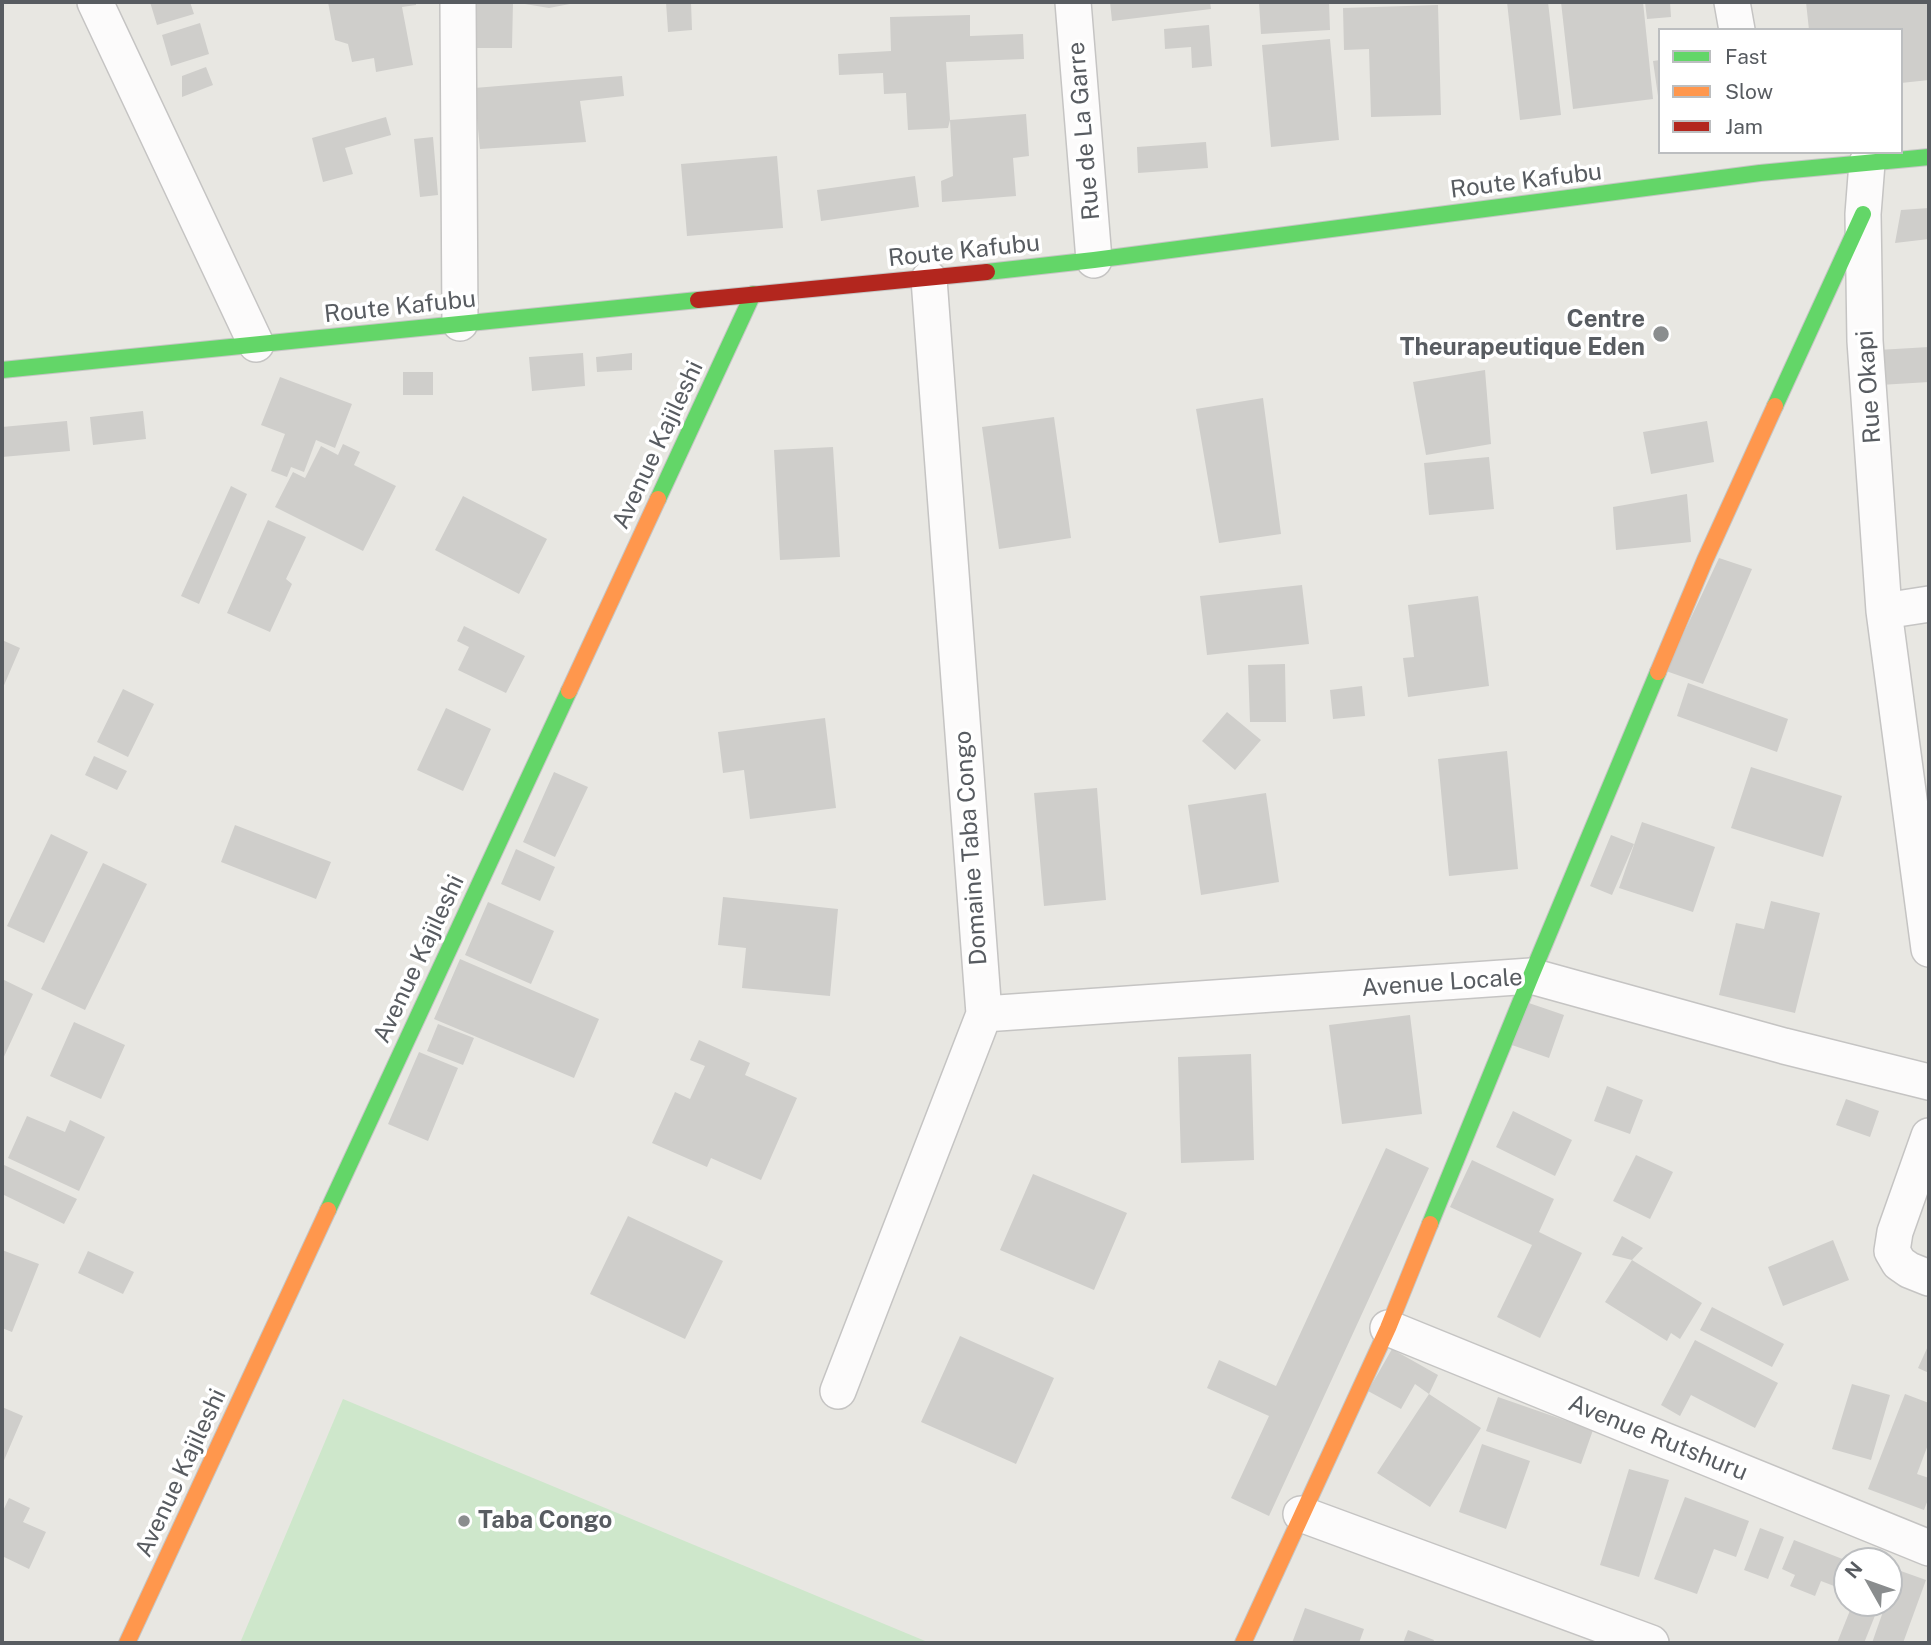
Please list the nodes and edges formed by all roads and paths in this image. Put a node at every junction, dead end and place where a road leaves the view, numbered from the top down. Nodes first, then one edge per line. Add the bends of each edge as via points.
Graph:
1 (95, 2) edge
2 (458, 2) edge
3 (1073, 2) edge
4 (1732, 2) edge
5 (1737, 28) edge
6 (1929, 157) edge
7 (1758, 163) edge
8 (1867, 163) junction
9 (1863, 214) junction
10 (1094, 260) junction
11 (929, 279) junction
12 (753, 294) junction
13 (460, 323) junction
14 (256, 344) junction
15 (2, 370) edge
16 (1929, 604) edge
17 (1884, 611) junction
18 (1929, 949) edge
19 (1531, 976) junction
20 (984, 1014) junction
21 (1929, 1083) edge
22 (1929, 1136) edge
23 (1919, 1274) edge
24 (1388, 1328) junction
25 (838, 1391) dead end
26 (1301, 1514) junction
27 (1929, 1548) edge
28 (127, 1643) edge
29 (1243, 1643) edge
30 (1651, 1643) edge

1 - 14 street
2 - 13 street
3 - 10 street, Rue de La Garre
4 - 5 street
6 - 8 street, Route Kafubu
7 - 8 street, Route Kafubu
7 - 10 street, Route Kafubu
8 - 9 street, Rue Okapi
9 - 17 street, Rue Okapi via 1865,341
9 - 19 street via 1705,559
10 - 11 street, Route Kafubu
11 - 12 street, Route Kafubu
11 - 20 street, Domaine Taba Congo
12 - 13 street, Route Kafubu
12 - 28 street, Avenue Kajileshi
13 - 14 street, Route Kafubu
14 - 15 street, Route Kafubu
16 - 17 street
17 - 18 street, Rue Okapi
19 - 20 street, Avenue Locale
19 - 21 street, Avenue Locale
19 - 24 street
20 - 25 street, Domaine Taba Congo
22 - 23 street via 1892,1251 1899,1263
24 - 26 street
24 - 27 street, Avenue Rutshuru
26 - 29 street
26 - 30 street

